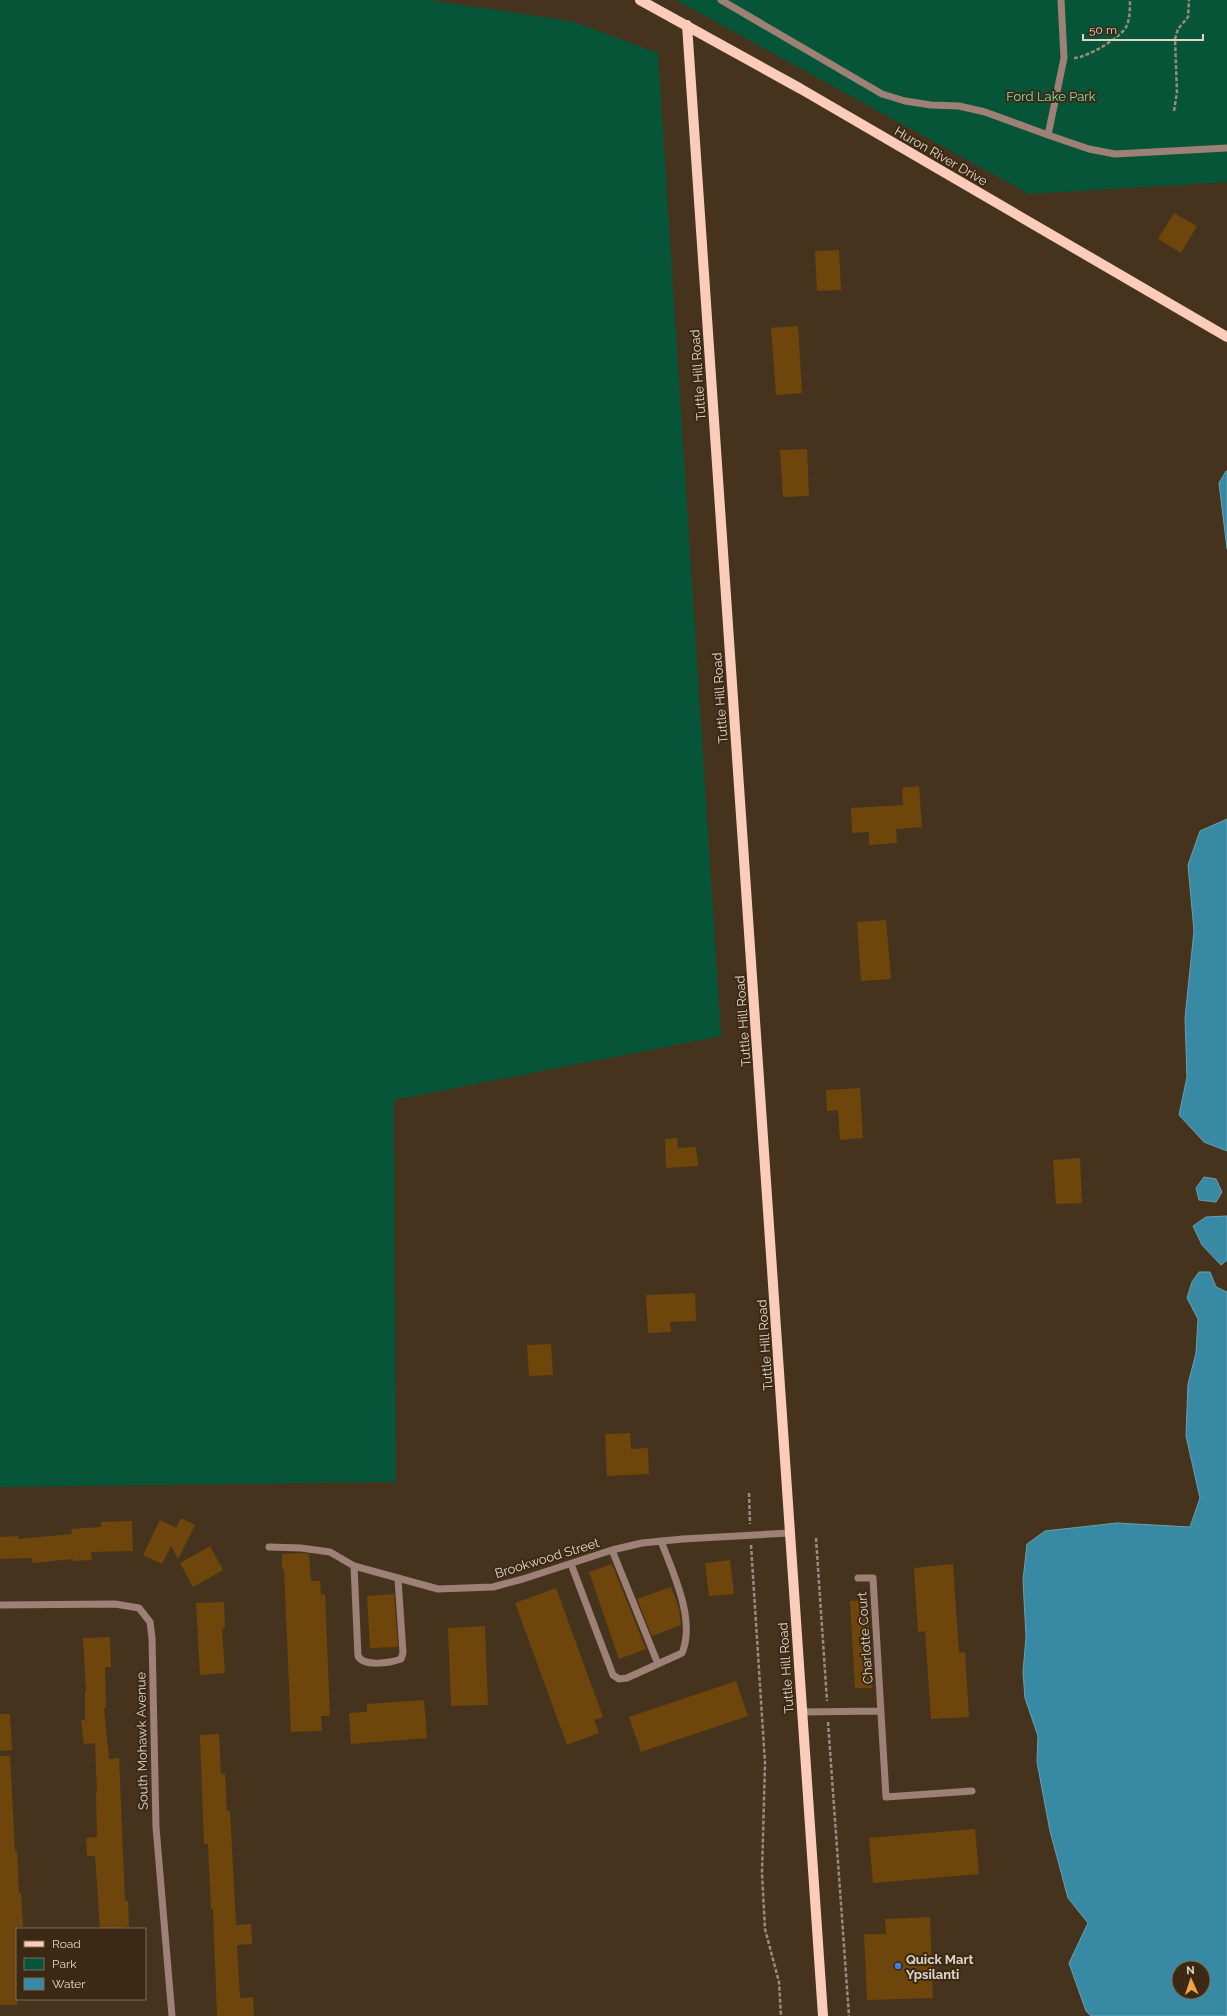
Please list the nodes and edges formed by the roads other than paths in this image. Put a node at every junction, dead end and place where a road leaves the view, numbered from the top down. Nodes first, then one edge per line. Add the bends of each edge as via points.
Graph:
1 (640, 0) edge
2 (721, 0) edge
3 (1061, 0) edge
4 (688, 25) junction
5 (1048, 135) junction
6 (1227, 148) edge
7 (1227, 337) edge
8 (789, 1533) junction
9 (661, 1541) junction
10 (269, 1547) dead end
11 (612, 1550) junction
12 (571, 1564) junction
13 (354, 1566) junction
14 (858, 1578) dead end
15 (398, 1579) junction
16 (0, 1605) edge
17 (658, 1664) junction
18 (881, 1711) junction
19 (803, 1712) junction
20 (972, 1791) dead end
21 (172, 2016) edge
22 (823, 2016) edge

1 - 4 main road, Huron River Drive
2 - 5 street via 882,94 904,101 959,106 985,112
3 - 5 street via 1064,58
4 - 7 main road, Huron River Drive
4 - 8 main road, Tuttle Hill Road via 778,1338
5 - 6 street via 1089,149 1115,154
8 - 9 street, Brookwood Street
8 - 19 main road, Tuttle Hill Road
9 - 11 street, Brookwood Street
9 - 17 street via 680,1592 687,1628 682,1653
10 - 13 street, Brookwood Street via 330,1552
11 - 12 street, Brookwood Street
11 - 17 street
12 - 15 street, Brookwood Street via 493,1587 438,1589
12 - 17 street via 613,1675 619,1679 627,1678
13 - 15 street, Brookwood Street
13 - 15 street via 358,1656 366,1663 401,1659 403,1653
14 - 18 street, Charlotte Court via 873,1578
16 - 21 street, South Mohawk Avenue via 115,1604 139,1608 150,1622 156,1827
18 - 19 street
18 - 20 street, Charlotte Court via 886,1798
19 - 22 main road, Tuttle Hill Road

